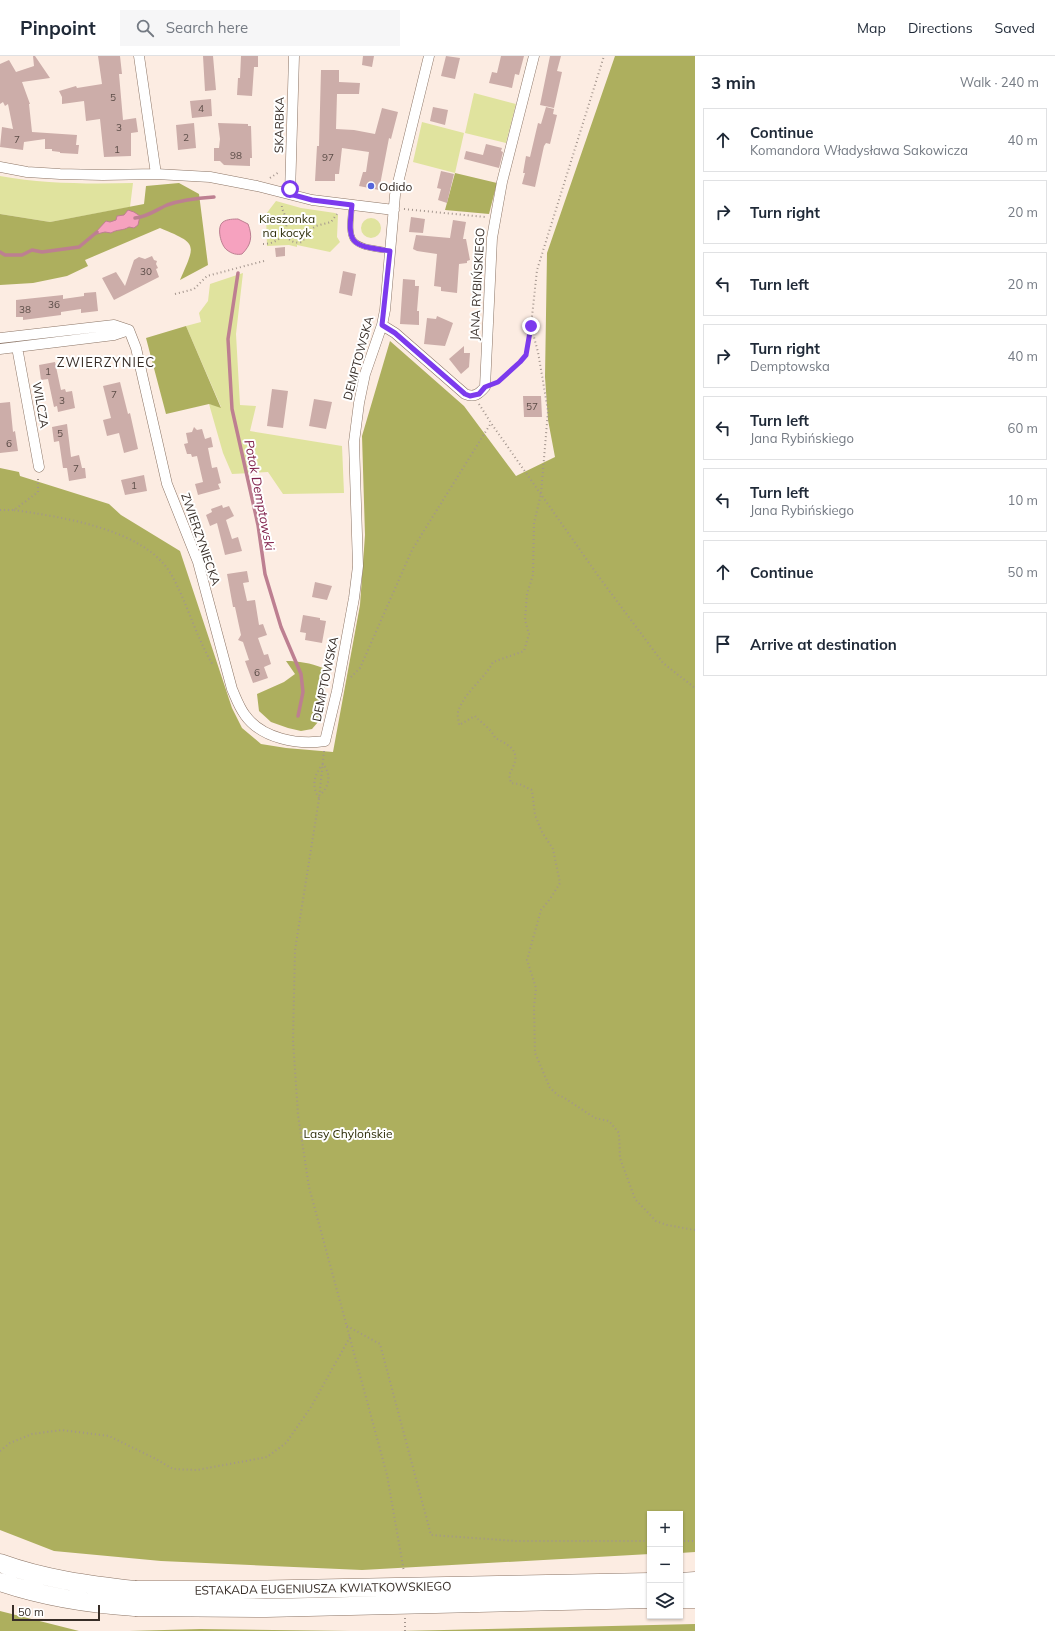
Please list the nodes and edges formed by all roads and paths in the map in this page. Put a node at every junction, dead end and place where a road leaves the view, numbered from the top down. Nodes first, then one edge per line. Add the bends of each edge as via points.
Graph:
1 (139, 56) edge
2 (294, 56) edge
3 (429, 56) edge
4 (534, 56) edge
5 (604, 56) edge
6 (0, 167) edge
7 (156, 174) junction
8 (286, 197) junction
9 (352, 205) junction
10 (397, 209) junction
11 (338, 213) dead end
12 (488, 217) dead end
13 (284, 233) junction
14 (263, 244) dead end
15 (390, 251) junction
16 (264, 261) dead end
17 (175, 294) dead end
18 (382, 325) junction
19 (531, 326) junction
20 (129, 330) junction
21 (0, 338) edge
22 (17, 347) junction
23 (0, 349) edge
24 (485, 387) junction
25 (474, 396) junction
26 (491, 424) junction
27 (39, 467) joint
28 (541, 494) junction
29 (0, 510) edge
30 (14, 510) junction
31 (216, 669) dead end
32 (695, 688) edge
33 (337, 691) junction
34 (325, 741) joint
35 (324, 758) dead end
36 (323, 764) junction
37 (320, 795) junction
38 (319, 800) junction
39 (695, 1230) edge
40 (347, 1326) junction
41 (350, 1337) junction
42 (0, 1451) edge
43 (647, 1541) edge
44 (683, 1541) edge
45 (695, 1541) edge
46 (0, 1563) edge
47 (404, 1579) dead end
48 (695, 1581) edge
49 (0, 1582) edge
50 (647, 1582) edge
51 (683, 1582) edge
52 (135, 1598) junction
53 (647, 1599) edge
54 (683, 1599) edge
55 (695, 1599) edge
56 (405, 1614) dead end
57 (405, 1631) edge

1 - 7 street
2 - 8 street, SKARBKA
3 - 10 street, DEMPTOWSKA via 395,195
4 - 24 street, JANA RYBIŃSKIEGO via 492,231
5 - 19 path via 537,270
6 - 7 street via 60,174
7 - 8 street via 210,177 257,186
8 - 9 street
8 - 13 path via 281,207 286,225
9 - 10 street
9 - 15 lane via 350,233 353,239 365,248
10 - 12 path
10 - 15 street, DEMPTOWSKA
11 - 13 path via 331,222 310,230 302,242 294,242
13 - 14 path via 274,242
15 - 18 street, DEMPTOWSKA
16 - 17 path via 207,276 194,289
18 - 25 street via 395,333 465,394
18 - 33 street, DEMPTOWSKA via 365,374 354,442 358,566
19 - 24 path via 526,355 498,382
19 - 28 path via 548,411
20 - 21 street via 114,326
20 - 22 street via 114,335
20 - 34 street, ZWIERZYNIECKA via 136,348 167,484 198,562 238,704 246,716 268,734 310,743
22 - 23 street
22 - 27 street, WILCZA
24 - 25 street
25 - 26 path
26 - 28 path
26 - 33 path via 412,550 360,668
27 - 30 path via 38,492
28 - 32 path via 663,663
28 - 39 path via 534,523 533,575 526,594 525,620 529,634 524,651 493,662 469,692 458,713 459,725 475,716 493,732 495,738 508,744 516,757 509,775 511,782 532,790 535,815 553,849 560,884 541,910 527,960 536,988 535,1053 541,1070 550,1088 559,1096 595,1118 609,1121 619,1133 620,1158 635,1199 656,1221
29 - 30 path
30 - 31 path via 64,518 100,528 130,539 157,556 171,573 202,647
33 - 34 street, DEMPTOWSKA
35 - 36 path
36 - 37 path
36 - 37 path via 327,769 328,780 325,790
36 - 38 path via 316,775 314,785
37 - 38 path
38 - 40 path via 295,950 293,1040 298,1115 309,1187
40 - 41 path
40 - 43 path via 380,1344 431,1535 516,1541
41 - 42 path via 307,1413 286,1443 267,1457 197,1470 173,1469 109,1436 62,1430 32,1434 10,1443
41 - 47 path via 388,1475 404,1565
44 - 45 path
46 - 52 highway, ESTAKADA EUGENIUSZA KWIATKOWSKIEGO via 43,1577 83,1584
48 - 51 highway
49 - 52 highway, ESTAKADA EUGENIUSZA KWIATKOWSKIEGO via 29,1592 105,1605
50 - 52 highway, ESTAKADA EUGENIUSZA KWIATKOWSKIEGO, bridge via 242,1590
52 - 53 highway, ESTAKADA EUGENIUSZA KWIATKOWSKIEGO, bridge via 266,1608
54 - 55 highway
56 - 57 path

